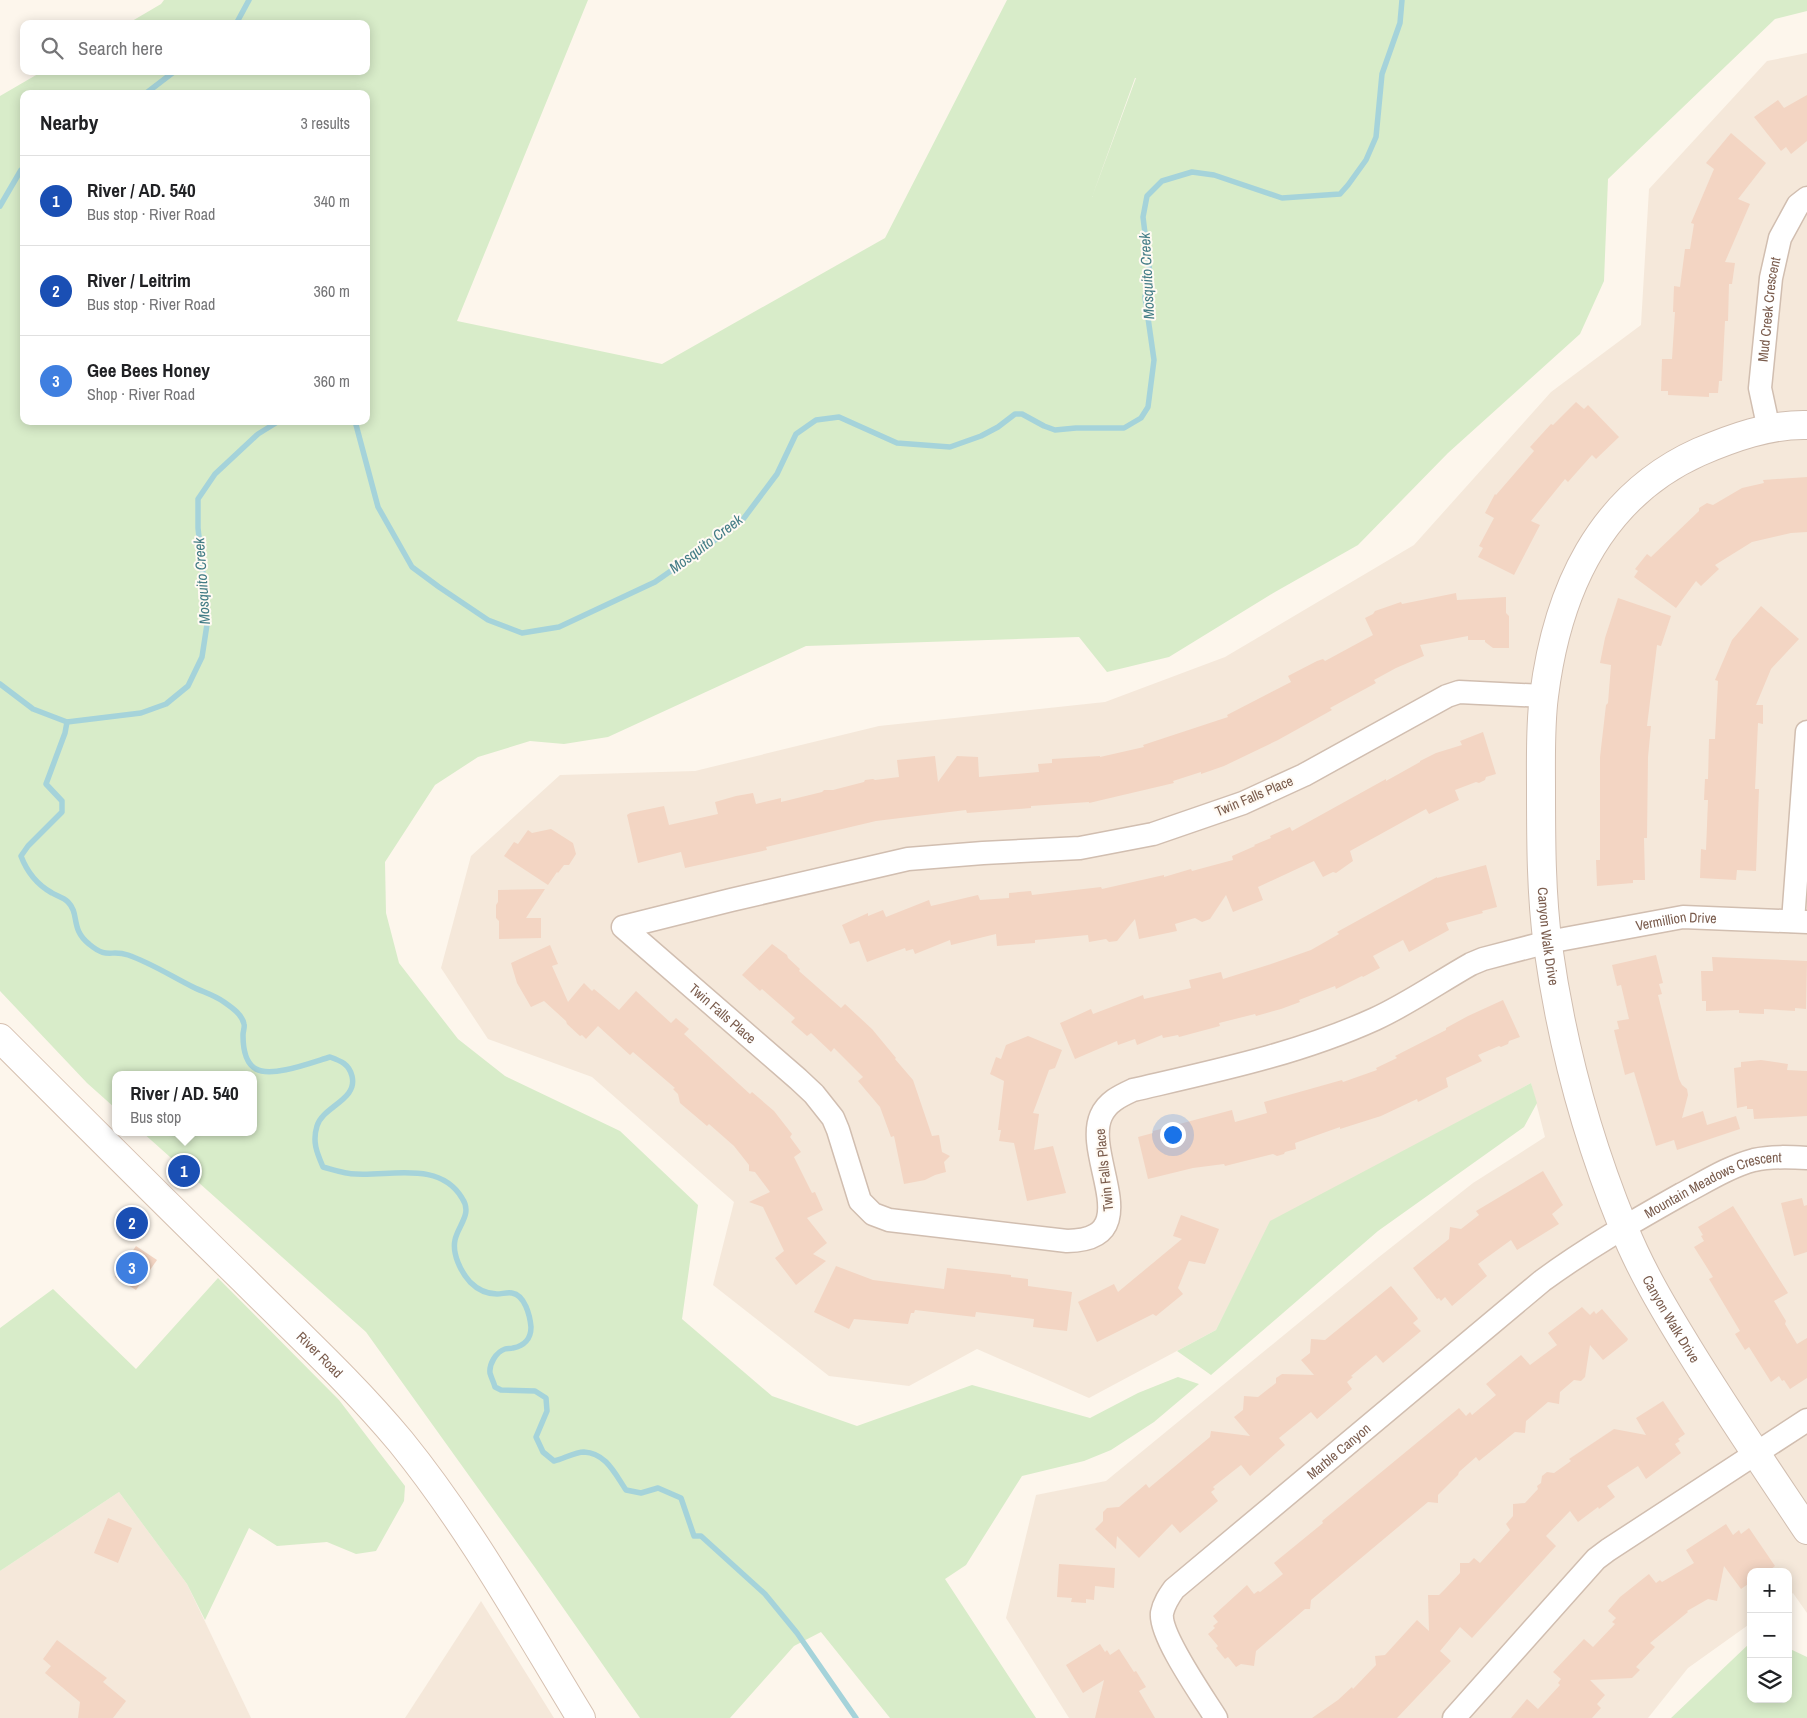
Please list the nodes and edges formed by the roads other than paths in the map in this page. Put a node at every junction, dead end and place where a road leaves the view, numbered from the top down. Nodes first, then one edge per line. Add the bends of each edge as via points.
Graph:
1 (1807, 198) edge
2 (1807, 425) edge
3 (1770, 430) junction
4 (1544, 696) junction
5 (1807, 732) edge
6 (1800, 922) edge
7 (1548, 942) junction
8 (0, 1038) edge
9 (1807, 1158) edge
10 (1623, 1228) junction
11 (1807, 1420) edge
12 (1756, 1453) junction
13 (1807, 1530) edge
14 (581, 1718) edge
15 (1216, 1718) edge
16 (1454, 1718) edge

1 - 3 street, Mud Creek Crescent via 1798,205 1780,238 1771,278 1760,388
2 - 3 street, Canyon Walk Drive
3 - 4 street, Canyon Walk Drive via 1732,438 1682,460 1660,472 1619,510 1590,548 1567,594
4 - 7 street, Canyon Walk Drive via 1541,856
4 - 7 street, Twin Falls Place via 1459,692 1447,696 1304,775 1252,799 1154,834 1080,848 908,859 623,927 826,1107 838,1130 860,1201 873,1214 889,1220 1067,1241 1088,1239 1097,1234 1110,1216 1098,1124 1108,1105 1119,1097 1133,1090 1283,1054 1324,1040 1376,1018 1471,964
5 - 6 street
6 - 7 street, Vermillion Drive via 1683,917
7 - 10 street, Canyon Walk Drive via 1557,999 1585,1112
8 - 14 street, River Road via 373,1409 456,1517
9 - 10 street, Mountain Meadows Crescent via 1755,1160 1728,1169
10 - 12 street, Canyon Walk Drive via 1676,1328
10 - 15 street, Marble Canyon via 1542,1281 1174,1589 1164,1606 1164,1626
11 - 12 street
12 - 13 street, Canyon Walk Drive
12 - 16 street via 1596,1559

